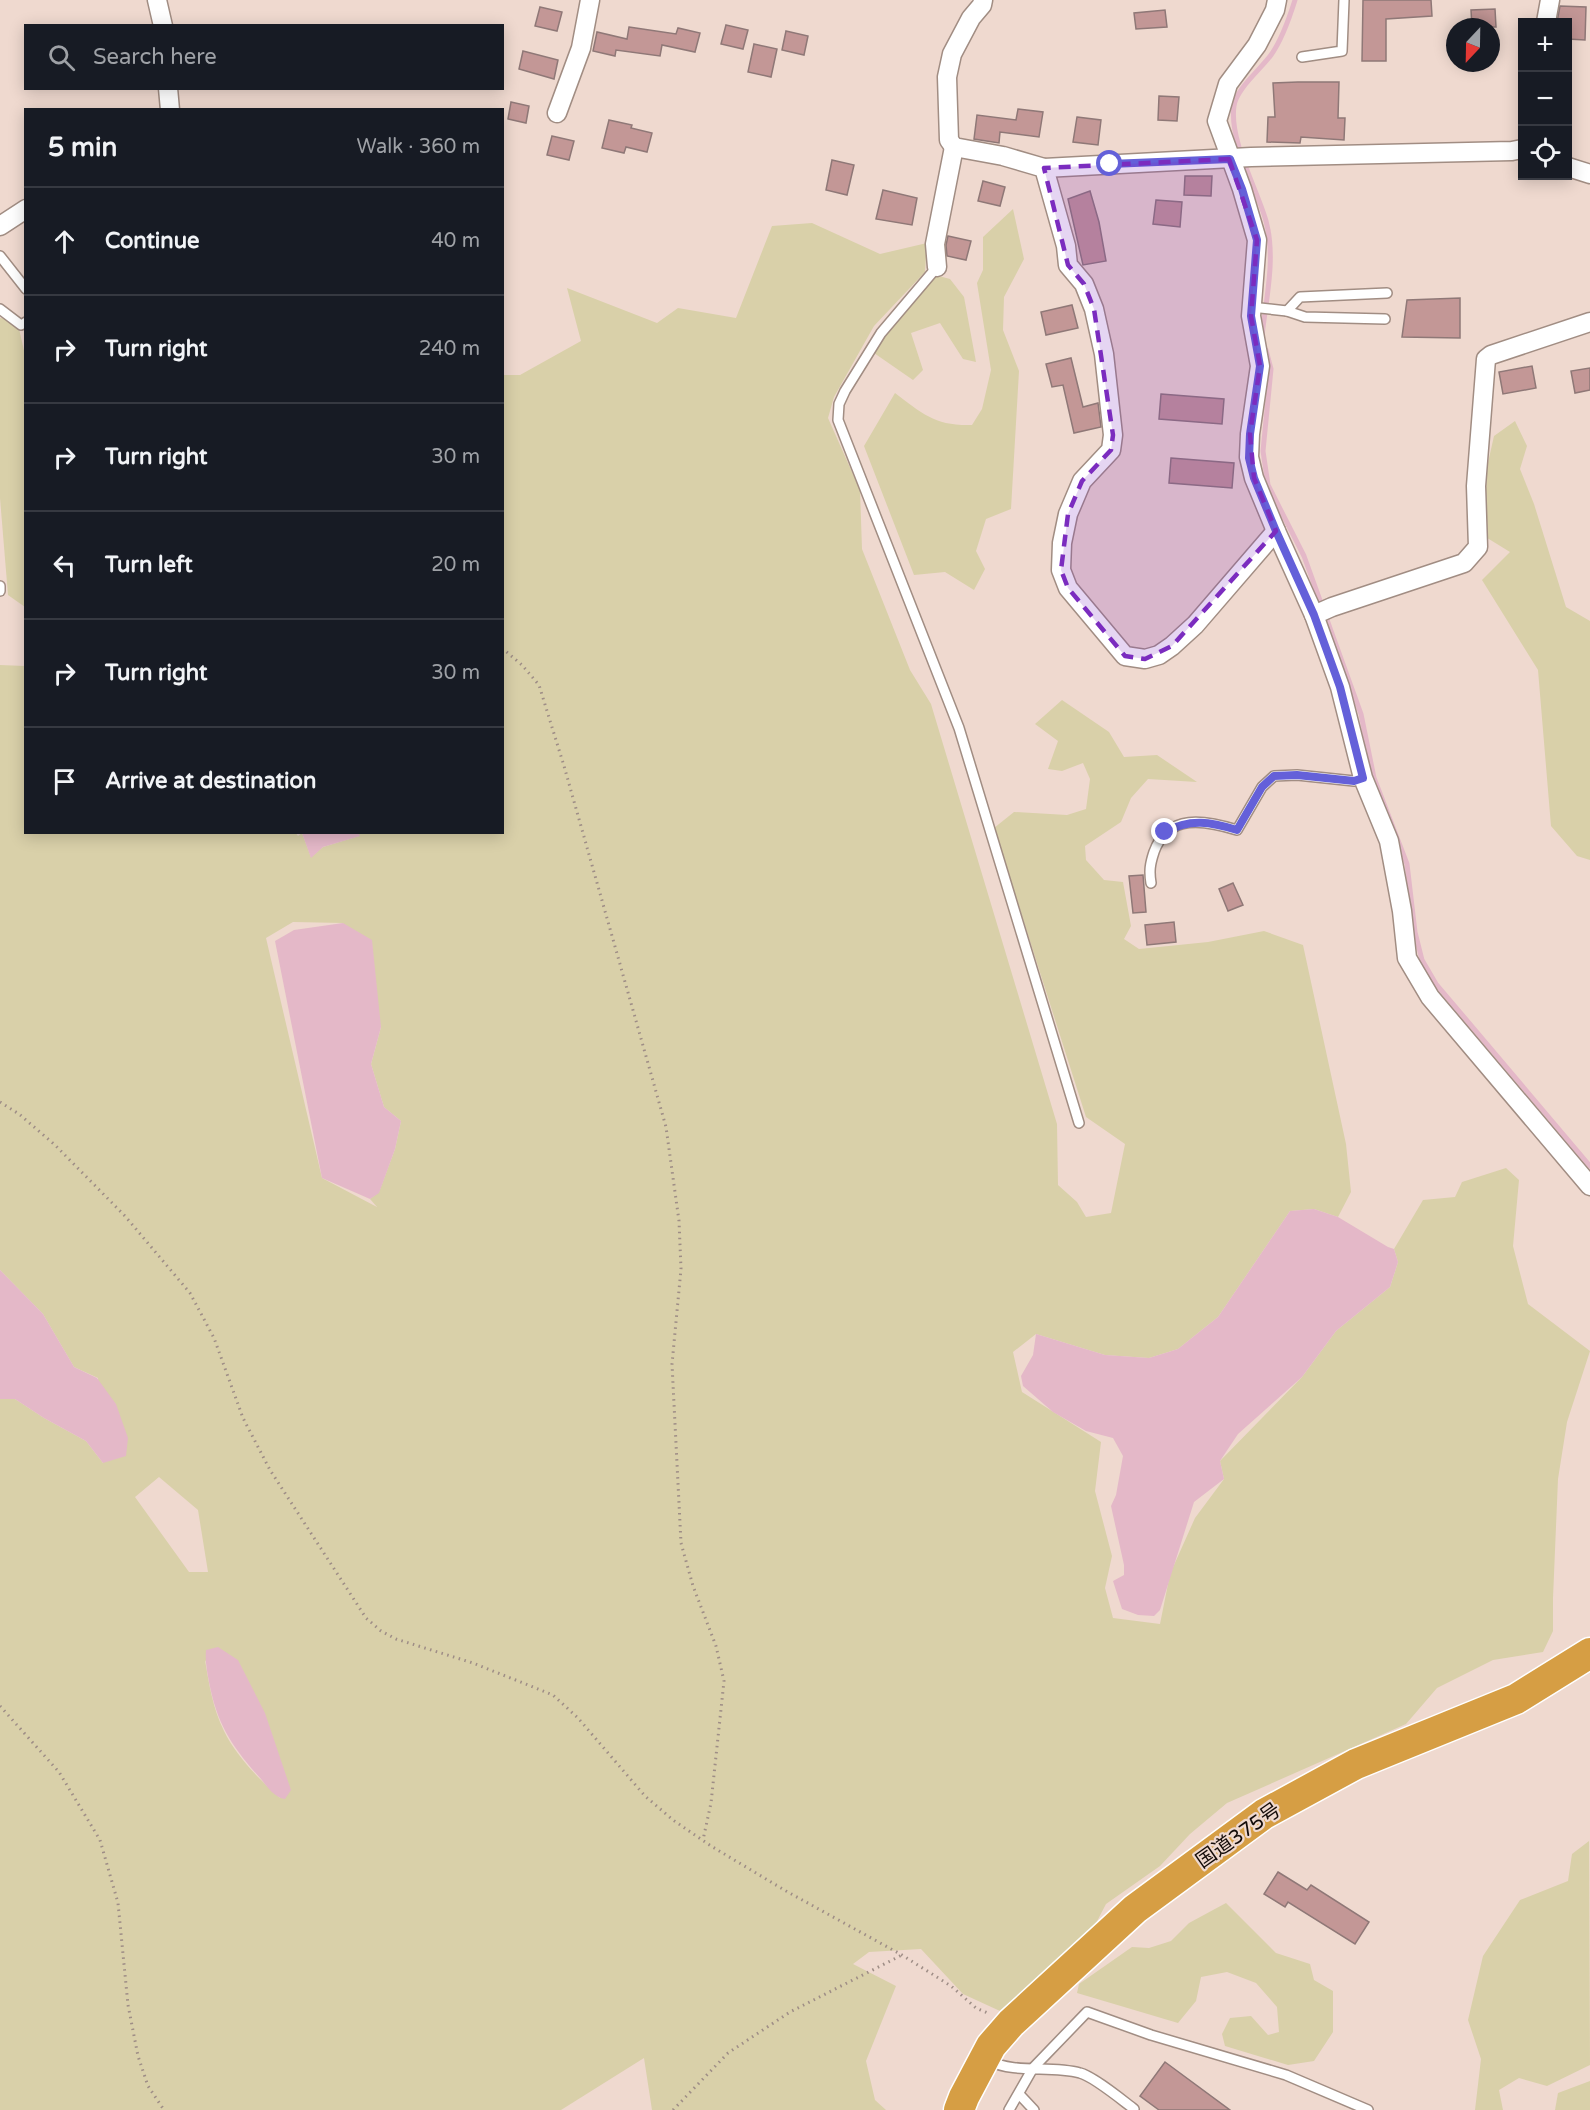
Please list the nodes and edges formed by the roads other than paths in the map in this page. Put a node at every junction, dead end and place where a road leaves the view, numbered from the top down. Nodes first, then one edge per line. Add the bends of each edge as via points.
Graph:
1 (157, 0) edge
2 (590, 0) edge
3 (983, 0) edge
4 (1277, 0) edge
5 (1344, 0) edge
6 (1550, 0) edge
7 (1547, 18) edge
8 (163, 24) edge
9 (1302, 57) dead end
10 (168, 90) edge
11 (170, 108) edge
12 (556, 113) dead end
13 (954, 147) junction
14 (1518, 150) edge
15 (1239, 158) junction
16 (1044, 168) junction
17 (1572, 168) edge
18 (1590, 174) edge
19 (24, 210) edge
20 (0, 226) edge
21 (0, 256) edge
22 (937, 267) joint
23 (24, 286) edge
24 (1388, 293) dead end
25 (1254, 308) junction
26 (0, 309) edge
27 (1287, 312) junction
28 (1385, 319) dead end
29 (1590, 322) edge
30 (24, 323) edge
31 (1276, 531) junction
32 (0, 586) edge
33 (0, 591) edge
34 (1322, 612) junction
35 (1363, 778) junction
36 (1151, 884) dead end
37 (1079, 1123) dead end
38 (1590, 1186) edge
39 (1590, 1653) edge
40 (984, 2058) junction
41 (1033, 2068) junction
42 (1018, 2094) junction
43 (958, 2110) edge
44 (1009, 2110) edge
45 (1034, 2110) edge
46 (1133, 2110) edge
47 (1368, 2110) edge

1 - 8 street
2 - 12 street via 581,48
3 - 13 street via 952,54 947,77 949,140
4 - 15 street via 1257,45 1228,84 1217,121
5 - 9 lane via 1342,51
6 - 7 street
10 - 11 street
13 - 16 street
13 - 22 street via 935,244
14 - 15 street
15 - 16 street
15 - 25 street via 1242,189 1257,240
16 - 31 street via 1068,265 1084,284 1095,309 1113,435 1111,450 1082,481 1068,514 1061,570 1068,588 1125,656 1145,659 1159,655 1195,625
17 - 18 street
19 - 20 street
21 - 23 lane
22 - 37 lane via 881,333 845,391 838,420 959,729
24 - 27 lane via 1300,297
25 - 27 lane
25 - 31 street via 1251,316 1260,366 1249,458
26 - 30 lane via 21,325
27 - 28 lane via 1305,317
29 - 34 street via 1486,359 1476,486 1478,547 1464,563
31 - 34 street
32 - 33 lane
34 - 35 street
35 - 36 lane via 1354,781 1274,776 1262,787 1237,830 1197,822 1165,832 1149,868
35 - 38 street via 1389,841 1407,958 1430,997
39 - 40 highway, 国道375号 via 1516,1699 1356,1764 1264,1814 1135,1909 1011,2023
40 - 41 lane via 1001,2067
40 - 43 highway, 国道375号
41 - 42 lane
41 - 46 lane via 1082,2073
41 - 47 lane via 1087,2012 1286,2075
42 - 44 lane
42 - 45 lane

